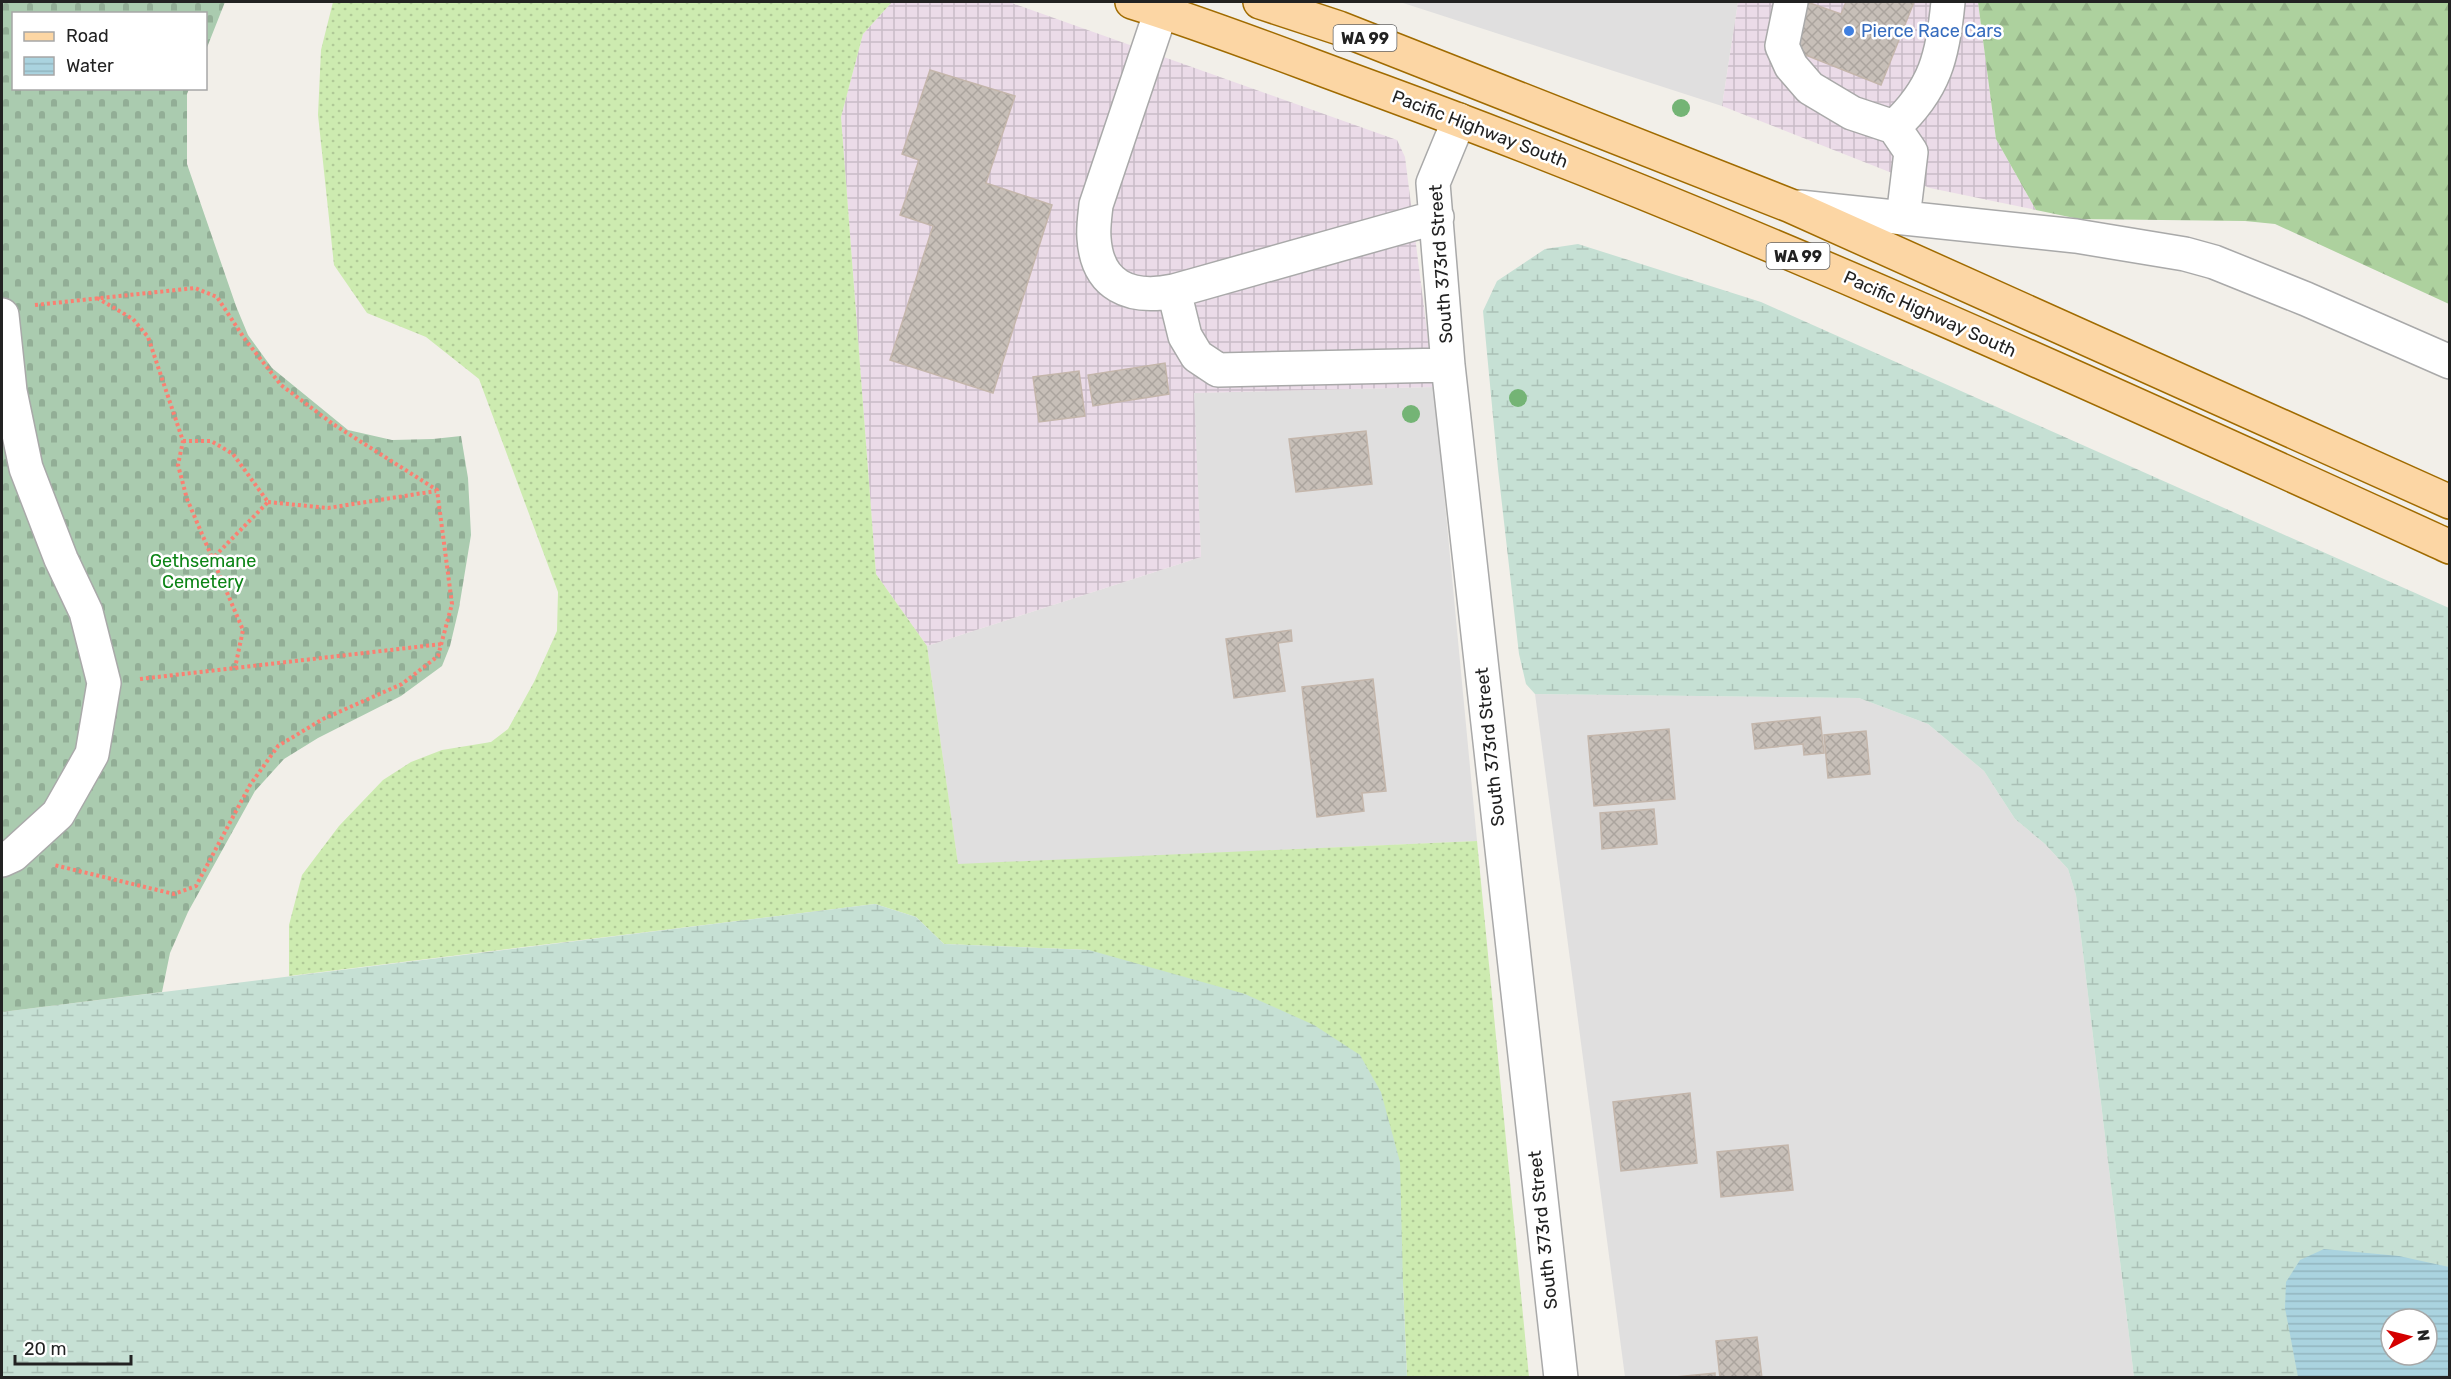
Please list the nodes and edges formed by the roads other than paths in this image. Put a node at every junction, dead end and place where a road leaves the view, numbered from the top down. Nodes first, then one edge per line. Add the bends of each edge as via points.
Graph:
1 (1260, 2) edge
2 (1791, 2) edge
3 (1948, 2) edge
4 (1146, 6) edge
5 (1459, 120) junction
6 (1894, 127) junction
7 (1791, 206) junction
8 (1437, 217) junction
9 (1903, 218) junction
10 (1174, 291) junction
11 (13, 310) edge
12 (2450, 362) edge
13 (1448, 365) junction
14 (2450, 502) edge
15 (2450, 547) edge
16 (7, 858) edge
17 (1561, 1377) edge

1 - 7 main road, WA 99 via 1350,32
2 - 6 street via 1782,46 1791,66 1810,88 1844,108
3 - 6 street via 1939,60 1927,90
4 - 5 main road, Pacific Highway South / WA 99
4 - 10 street via 1096,205 1094,239 1103,273 1124,291
5 - 8 street, South 373rd Street via 1433,183
5 - 15 main road, Pacific Highway South / WA 99 via 1747,234
6 - 9 street via 1911,152
7 - 9 street
7 - 14 main road, WA 99
8 - 10 street
8 - 13 street, South 373rd Street
9 - 12 street via 2076,236 2185,254 2306,299
10 - 13 street via 1185,336 1197,356 1218,370
11 - 16 street via 10,391 26,468 61,560 86,612 104,683 92,754 58,814
13 - 17 street, South 373rd Street

